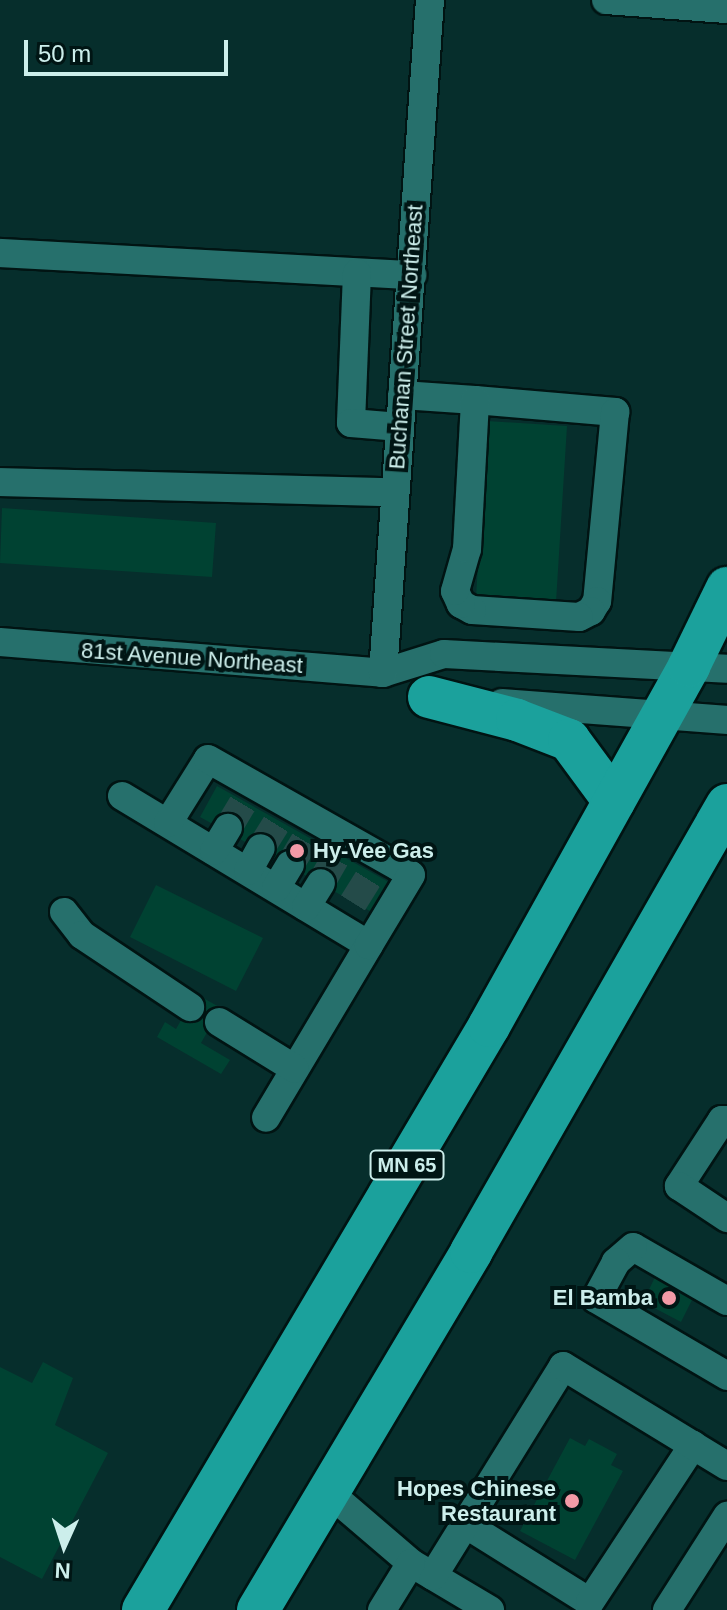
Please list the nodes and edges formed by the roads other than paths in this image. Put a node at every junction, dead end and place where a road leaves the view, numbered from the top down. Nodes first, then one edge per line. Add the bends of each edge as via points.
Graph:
1 (430, 0) edge
2 (606, 0) edge
3 (727, 9) edge
4 (0, 253) edge
5 (357, 273) junction
6 (412, 275) junction
7 (402, 395) junction
8 (475, 400) junction
9 (400, 427) junction
10 (0, 482) edge
11 (395, 492) junction
12 (727, 588) edge
13 (0, 642) edge
14 (708, 668) edge
15 (383, 673) junction
16 (429, 697) junction
17 (662, 715) junction
18 (727, 720) edge
19 (122, 796) dead end
20 (614, 801) junction
21 (727, 805) edge
22 (168, 823) junction
23 (64, 912) dead end
24 (369, 945) junction
25 (190, 1007) dead end
26 (219, 1022) dead end
27 (295, 1069) junction
28 (266, 1118) dead end
29 (727, 1120) edge
30 (727, 1218) edge
31 (727, 1301) edge
32 (727, 1376) edge
33 (693, 1445) junction
34 (727, 1466) edge
35 (327, 1491) junction
36 (727, 1516) edge
37 (465, 1524) junction
38 (422, 1570) junction
39 (143, 1610) edge
40 (258, 1610) edge
41 (382, 1610) edge
42 (490, 1610) edge
43 (667, 1610) edge

1 - 6 street, Buchanan Street Northeast
2 - 3 street
4 - 5 street
5 - 6 street
5 - 9 street via 351,423
6 - 7 street, Buchanan Street Northeast
7 - 8 street
7 - 9 street, Buchanan Street Northeast
8 - 8 street via 615,412 597,601 591,611 579,617 472,610 461,604 455,591 467,549
9 - 11 street, Buchanan Street Northeast
10 - 11 street
11 - 15 street, Buchanan Street Northeast
12 - 14 highway, MN 65
13 - 15 street, 81st Avenue Northeast
14 - 15 street, 81st Avenue Northeast via 444,654
14 - 17 highway, MN 65
15 - 16 street, 81st Avenue Northeast
16 - 17 street, 81st Avenue Northeast
16 - 20 highway via 569,740
17 - 18 street, 81st Avenue Northeast
17 - 20 highway, MN 65
19 - 22 street
20 - 39 highway, MN 65 via 489,1026
21 - 35 highway via 471,1252
22 - 24 street via 221,839 283,876 346,915
22 - 24 street via 208,759 250,791 343,846 377,865 411,875
23 - 25 street via 82,935
24 - 27 street
26 - 27 street
27 - 28 street
29 - 30 street via 722,1120 679,1186
31 - 32 street via 633,1247 616,1262 596,1299
33 - 34 street
33 - 37 street via 590,1602
33 - 37 street via 563,1366
35 - 38 street
35 - 40 highway
36 - 43 street
37 - 38 street
38 - 41 street
38 - 42 street

